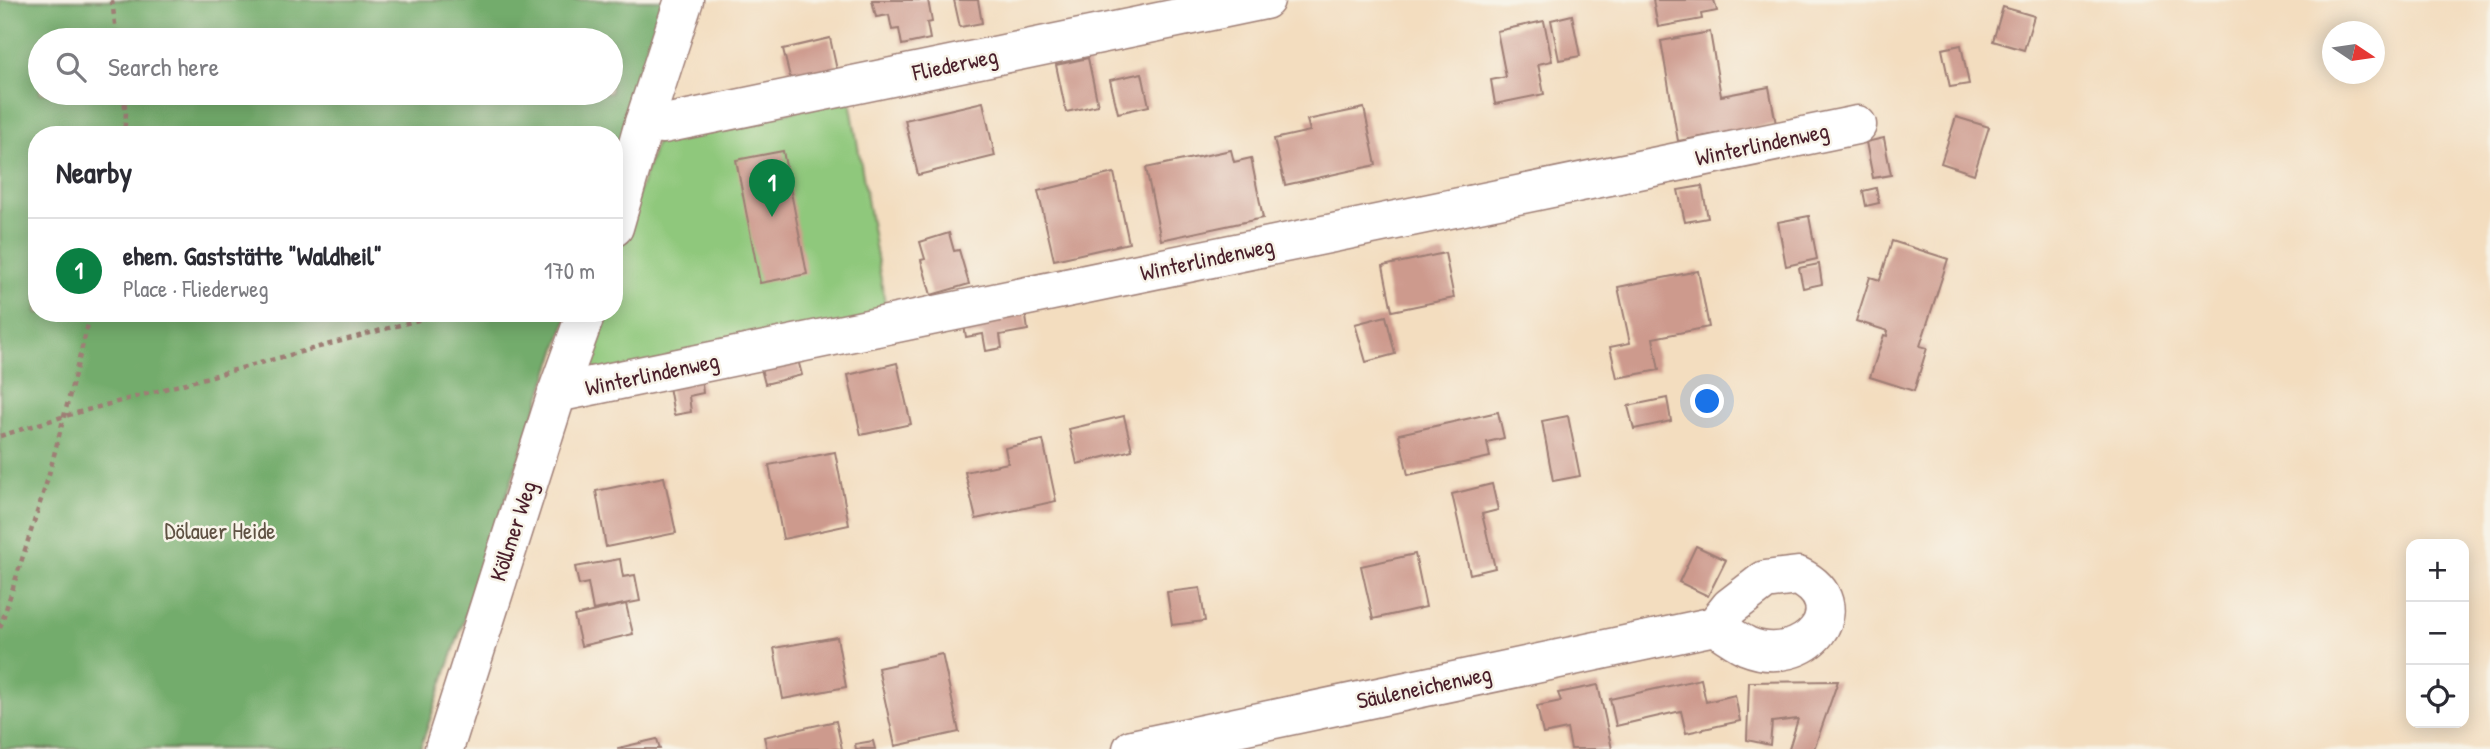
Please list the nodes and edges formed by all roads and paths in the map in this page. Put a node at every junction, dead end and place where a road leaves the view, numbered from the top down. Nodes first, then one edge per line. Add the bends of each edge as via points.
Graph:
1 (112, 0) edge
2 (684, 0) edge
3 (1265, 0) edge
4 (116, 28) edge
5 (125, 105) edge
6 (644, 123) junction
7 (1857, 125) dead end
8 (125, 126) edge
9 (623, 196) edge
10 (89, 322) edge
11 (411, 322) edge
12 (583, 322) edge
13 (557, 393) junction
14 (65, 416) junction
15 (0, 436) edge
16 (1715, 626) dead end
17 (0, 628) edge
18 (444, 749) edge
19 (1132, 749) edge

1 - 4 path
2 - 6 street
3 - 6 street, Fliederweg via 664,124
5 - 8 path
6 - 9 street
7 - 13 street, Winterlindenweg
10 - 14 path
11 - 14 path
12 - 13 street, Köllmer Weg
13 - 18 street, Köllmer Weg
14 - 15 path
14 - 17 path
16 - 19 street, Säuleneichenweg

